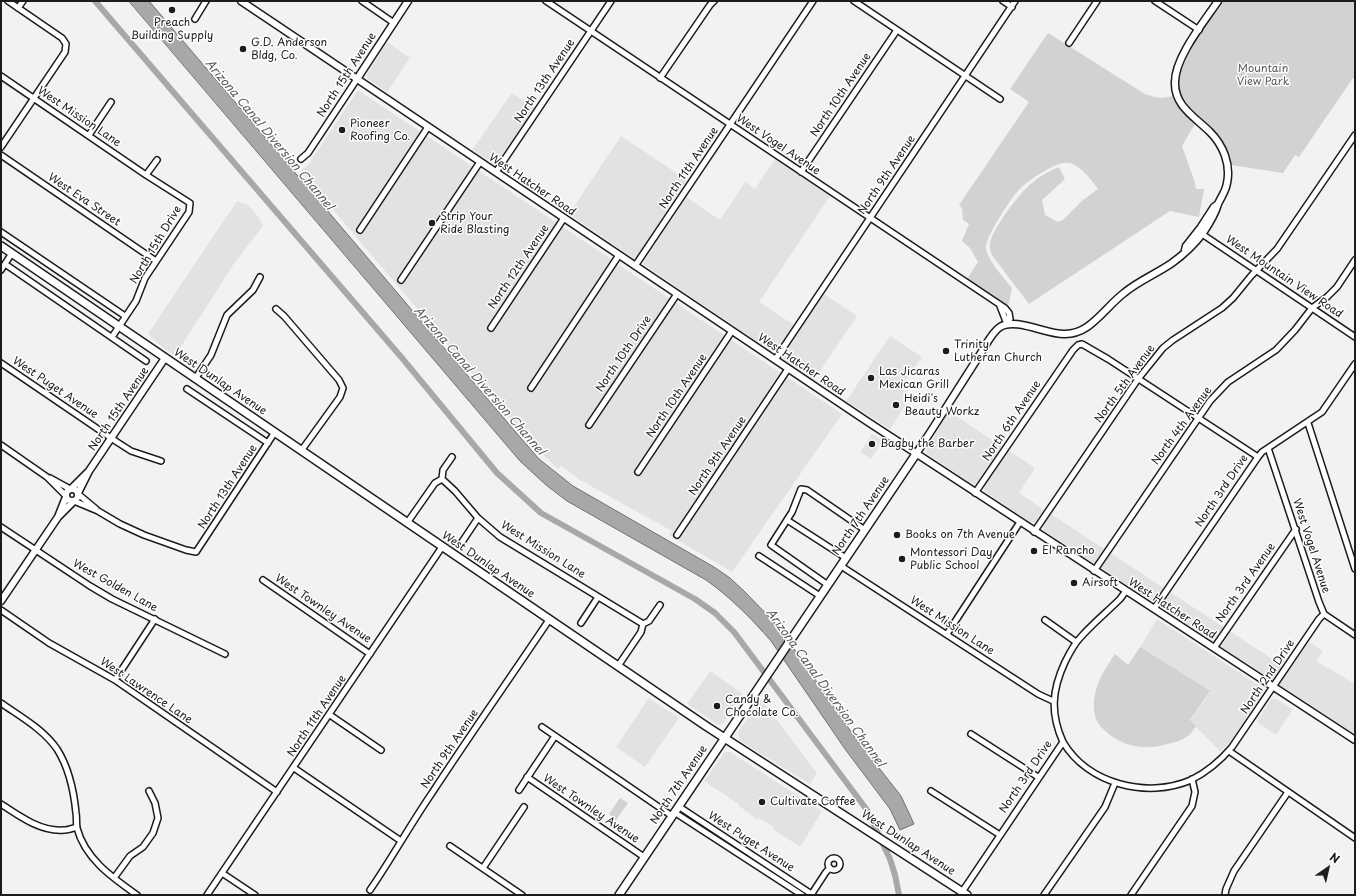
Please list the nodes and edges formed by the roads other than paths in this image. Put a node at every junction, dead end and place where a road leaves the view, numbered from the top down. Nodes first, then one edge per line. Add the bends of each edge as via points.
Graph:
1 (8, 1) edge
2 (23, 1) edge
3 (206, 1) edge
4 (240, 1) edge
5 (362, 1) edge
6 (408, 1) edge
7 (546, 1) edge
8 (610, 1) edge
9 (714, 1) edge
10 (813, 1) edge
11 (854, 1) edge
12 (1003, 1) edge
13 (1016, 1) edge
14 (1097, 1) edge
15 (1155, 1) edge
16 (1218, 1) edge
17 (1012, 7) junction
18 (18, 8) junction
19 (195, 18) dead end
20 (394, 23) junction
21 (896, 30) junction
22 (1199, 30) junction
23 (591, 31) junction
24 (1069, 43) dead end
25 (1, 76) edge
26 (965, 76) junction
27 (660, 78) junction
28 (357, 79) junction
29 (34, 98) junction
30 (1000, 99) dead end
31 (111, 102) dead end
32 (731, 125) junction
33 (428, 127) junction
34 (89, 135) junction
35 (1355, 135) edge
36 (1, 147) edge
37 (1, 155) edge
38 (301, 159) dead end
39 (157, 160) dead end
40 (480, 162) junction
41 (496, 172) junction
42 (801, 172) junction
43 (146, 175) junction
44 (190, 202) joint
45 (564, 218) junction
46 (870, 218) junction
47 (360, 230) dead end
48 (1, 232) edge
49 (1200, 233) junction
50 (1, 246) edge
51 (12, 253) junction
52 (619, 255) junction
53 (1355, 260) edge
54 (156, 261) junction
55 (5, 264) junction
56 (635, 266) junction
57 (1, 270) edge
58 (1256, 271) junction
59 (260, 278) dead end
60 (401, 280) dead end
61 (676, 294) junction
62 (1312, 308) junction
63 (276, 309) dead end
64 (125, 316) junction
65 (1007, 324) junction
66 (119, 327) junction
67 (491, 328) dead end
68 (732, 331) junction
69 (112, 337) junction
70 (1355, 337) edge
71 (165, 358) junction
72 (775, 360) junction
73 (146, 361) dead end
74 (1, 364) edge
75 (1355, 364) edge
76 (788, 369) junction
77 (196, 379) junction
78 (1138, 379) junction
79 (531, 388) dead end
80 (187, 389) dead end
81 (1198, 418) junction
82 (1308, 423) junction
83 (589, 425) dead end
84 (275, 432) junction
85 (111, 439) junction
86 (268, 443) junction
87 (1, 445) edge
88 (1268, 448) junction
89 (301, 451) junction
90 (916, 454) junction
91 (452, 457) dead end
92 (1258, 457) junction
93 (161, 461) dead end
94 (89, 471) junction
95 (638, 472) dead end
96 (47, 477) junction
97 (442, 479) junction
98 (70, 489) junction
99 (975, 493) junction
100 (78, 494) junction
101 (66, 496) junction
102 (74, 501) junction
103 (98, 511) junction
104 (58, 517) junction
105 (478, 518) junction
106 (787, 520) junction
107 (1020, 522) junction
108 (407, 523) junction
109 (1, 527) edge
110 (1296, 529) junction
111 (865, 530) junction
112 (1034, 532) junction
113 (677, 535) dead end
114 (462, 542) dead end
115 (442, 546) junction
116 (36, 550) junction
117 (759, 556) dead end
118 (846, 558) junction
119 (841, 566) junction
120 (1355, 569) edge
121 (1094, 571) junction
122 (263, 580) dead end
123 (828, 585) junction
124 (1126, 592) junction
125 (820, 596) junction
126 (598, 597) junction
127 (1, 601) edge
128 (660, 605) dead end
129 (1154, 609) junction
130 (1, 610) edge
131 (1324, 614) junction
132 (155, 619) junction
133 (549, 620) junction
134 (1045, 620) dead end
135 (581, 623) dead end
136 (643, 624) junction
137 (947, 634) junction
138 (1355, 635) edge
139 (1076, 642) junction
140 (1214, 648) junction
141 (225, 654) dead end
142 (370, 654) junction
143 (618, 666) junction
144 (115, 680) junction
145 (1273, 687) junction
146 (1053, 701) junction
147 (1, 703) edge
148 (330, 715) junction
149 (542, 727) dead end
150 (971, 734) dead end
151 (555, 736) junction
152 (724, 738) junction
153 (1355, 740) edge
154 (1063, 742) junction
155 (381, 750) dead end
156 (1229, 751) junction
157 (294, 768) junction
158 (527, 777) junction
159 (1038, 777) junction
160 (1192, 779) junction
161 (1115, 783) junction
162 (519, 790) dead end
163 (149, 791) dead end
164 (931, 791) dead end
165 (277, 792) junction
166 (1288, 792) junction
167 (1, 804) edge
168 (524, 807) dead end
169 (675, 811) junction
170 (77, 827) junction
171 (1000, 835) junction
172 (1355, 838) edge
173 (401, 841) junction
174 (450, 846) dead end
175 (644, 857) junction
176 (771, 866) junction
177 (483, 868) junction
178 (830, 868) dead end
179 (767, 872) junction
180 (222, 873) junction
181 (114, 878) junction
182 (370, 890) dead end
183 (964, 893) edge
184 (812, 894) edge
185 (137, 895) edge
186 (207, 895) edge
187 (255, 895) edge
188 (522, 895) edge
189 (619, 895) edge
190 (802, 895) edge
191 (1044, 895) edge
192 (1131, 895) edge
193 (1225, 895) edge

1 - 18 street
2 - 18 street
3 - 19 street
4 - 28 street, West Hatcher Road
5 - 20 street
6 - 20 street, North 15th Avenue
7 - 23 street, West Vogel Avenue
8 - 23 street, North 13th Avenue
9 - 27 street
10 - 32 street, North 11th Avenue
11 - 21 street
12 - 17 street
13 - 17 street, North 9th Avenue
14 - 24 street
15 - 22 street
16 - 22 street
17 - 26 street, North 9th Avenue
18 - 29 street via 62,38 66,44 65,52
20 - 28 street, North 15th Avenue
21 - 26 street
21 - 42 street, North 10th Avenue
22 - 49 street via 1179,62 1174,82 1176,92 1186,110 1216,138 1226,157 1228,169 1227,183 1218,204
23 - 27 street, West Vogel Avenue
23 - 41 street, North 13th Avenue
25 - 29 street, West Mission Lane
26 - 30 street
26 - 46 street, North 9th Avenue
27 - 32 street, West Vogel Avenue
28 - 33 street, West Hatcher Road
28 - 38 street, North 15th Avenue via 308,153
29 - 34 street, West Mission Lane
29 - 36 street
31 - 34 street
32 - 42 street, West Vogel Avenue
32 - 56 street, North 11th Avenue
33 - 40 street, West Hatcher Road
33 - 47 street
34 - 43 street, West Mission Lane
35 - 58 street, North 5th Avenue via 1277,249
37 - 54 street, West Eva Street
39 - 43 street
40 - 41 street, West Hatcher Road
40 - 60 street
41 - 45 street, West Hatcher Road
42 - 46 street, West Vogel Avenue
43 - 44 street, West Mission Lane
44 - 54 street, North 15th Drive via 189,212
45 - 52 street, West Hatcher Road
45 - 67 street, North 12th Avenue
46 - 65 street, West Vogel Avenue via 1000,305
46 - 72 street, North 9th Avenue
48 - 64 street
49 - 58 street, West Mountain View Road
49 - 65 street via 1172,263 1124,292 1082,330 1058,334
50 - 51 main road, West Dunlap Avenue
51 - 55 street
51 - 66 main road, West Dunlap Avenue
52 - 56 street, West Hatcher Road
52 - 79 street
53 - 62 street, North 4th Avenue via 1332,292
54 - 64 street, North 15th Drive
55 - 57 street
55 - 69 street
56 - 61 street, West Hatcher Road
58 - 62 street, West Mountain View Road
58 - 78 street, North 5th Avenue via 1222,308 1163,348
59 - 77 street via 253,290 227,315 211,356
61 - 68 street, West Hatcher Road
61 - 83 street, North 10th Drive
62 - 70 street, West Mountain View Road
62 - 81 street, North 4th Avenue via 1276,350 1228,382
63 - 89 street via 339,380 343,388 340,397
64 - 66 street, North 15th Drive
65 - 90 street, North 7th Avenue via 994,334
66 - 69 street, North 15th Drive
66 - 71 main road, West Dunlap Avenue
68 - 72 street, West Hatcher Road
68 - 95 street, North 10th Avenue
69 - 73 street
71 - 77 main road, West Dunlap Avenue
71 - 85 street, North 15th Avenue
72 - 76 street, West Hatcher Road
74 - 85 street, West Puget Avenue
75 - 82 street, North 3rd Drive via 1322,412
76 - 90 street, West Hatcher Road
76 - 113 street, North 9th Avenue
77 - 84 main road, West Dunlap Avenue
78 - 81 street
78 - 99 street, North 6th Avenue via 1082,344 1078,345
78 - 112 street, North 5th Avenue
80 - 86 street
81 - 92 street
81 - 121 street, North 4th Avenue
82 - 88 street, North 3rd Drive
82 - 120 street
84 - 86 street, North 13th Avenue
84 - 89 main road, West Dunlap Avenue
85 - 93 street, West Puget Avenue via 131,451
85 - 94 street, North 15th Avenue
86 - 103 street, North 13th Avenue via 196,552 144,535
87 - 96 street
88 - 92 street, North 3rd Drive
88 - 110 street, West Vogel Avenue
89 - 108 main road, West Dunlap Avenue
90 - 99 street, West Hatcher Road
90 - 111 main road, North 7th Avenue
91 - 97 street via 443,470
92 - 129 street, North 3rd Drive
94 - 98 street, North 15th Avenue
94 - 100 street, North 15th Avenue
96 - 98 street
96 - 101 street
97 - 105 street, West Mission Lane
97 - 108 street via 435,483
98 - 100 street via 75,489
98 - 101 street, North 15th Avenue
99 - 107 street, West Hatcher Road
100 - 102 street, North 15th Avenue
100 - 103 street
101 - 102 street
101 - 104 street, North 15th Avenue
102 - 103 street
102 - 104 street, North 15th Avenue
104 - 116 street, North 15th Avenue
105 - 114 street
105 - 126 street, West Mission Lane via 509,543
106 - 111 street via 800,489 807,490
106 - 118 street
106 - 123 street via 771,545
107 - 112 street, West Hatcher Road
107 - 137 street
108 - 115 main road, West Dunlap Avenue
109 - 116 street, West Golden Lane
110 - 131 street, West Vogel Avenue
110 - 140 street, North 3rd Avenue
111 - 118 main road, North 7th Avenue
112 - 121 street, West Hatcher Road
115 - 133 main road, West Dunlap Avenue
115 - 142 street, North 11th Avenue
116 - 127 street, North 15th Avenue
116 - 132 street, West Golden Lane via 90,586
117 - 125 street
118 - 119 main road, North 7th Avenue
119 - 123 main road, North 7th Avenue
119 - 137 street, West Mission Lane
121 - 124 street, West Hatcher Road
122 - 142 street, West Townley Avenue
123 - 125 main road, North 7th Avenue
124 - 129 street, West Hatcher Road
124 - 139 street, North 3rd Drive
125 - 152 main road, North 7th Avenue
126 - 135 street
126 - 136 street, West Mission Lane
128 - 136 street via 649,621
129 - 140 street, West Hatcher Road
130 - 144 street, West Lawrence Lane via 49,643
131 - 138 street
131 - 145 street, North 2nd Drive
132 - 141 street, West Golden Lane
132 - 144 street
133 - 143 main road, West Dunlap Avenue
133 - 173 street, North 9th Avenue
134 - 139 street
136 - 143 street via 642,632
137 - 146 street, West Mission Lane via 1038,694
139 - 146 street, North 3rd Drive via 1060,672
140 - 145 street, West Hatcher Road
142 - 148 street, North 11th Avenue
143 - 152 main road, West Dunlap Avenue
144 - 165 street, West Lawrence Lane
145 - 153 street, West Hatcher Road
145 - 156 street, North 2nd Drive
146 - 154 street, North 3rd Drive via 1055,720
147 - 170 street via 37,728 57,749 67,769
148 - 155 street
148 - 157 street, North 11th Avenue
149 - 151 street, West Puget Avenue
150 - 159 street
151 - 158 street
151 - 169 street, West Puget Avenue
152 - 169 main road, North 7th Avenue
152 - 183 main road, West Dunlap Avenue
154 - 159 street, North 3rd Drive
154 - 161 street via 1083,766
156 - 160 street
156 - 166 street
157 - 165 street, North 11th Avenue
157 - 173 street
158 - 162 street
158 - 175 street, West Townley Avenue
159 - 171 street, North 3rd Drive
160 - 161 street via 1155,788
160 - 192 street via 1195,792 1192,806
161 - 191 street via 1105,807
163 - 181 street via 158,818 153,833 143,847 130,856
164 - 171 street
165 - 180 street, North 11th Avenue
166 - 172 street
166 - 193 street via 1234,870
167 - 170 street via 26,821 50,829 65,830
168 - 177 street
169 - 175 main road, North 7th Avenue
169 - 176 street, West Puget Avenue
169 - 179 street, West Puget Avenue
170 - 181 street via 92,856
171 - 183 street, North 3rd Drive
173 - 182 street, North 9th Avenue via 394,856
174 - 177 street
175 - 189 main road, North 7th Avenue
176 - 179 street
176 - 184 street, West Puget Avenue
177 - 188 street
178 - 184 street
179 - 190 street, West Puget Avenue
180 - 186 street, North 11th Avenue
180 - 187 street
181 - 185 street

